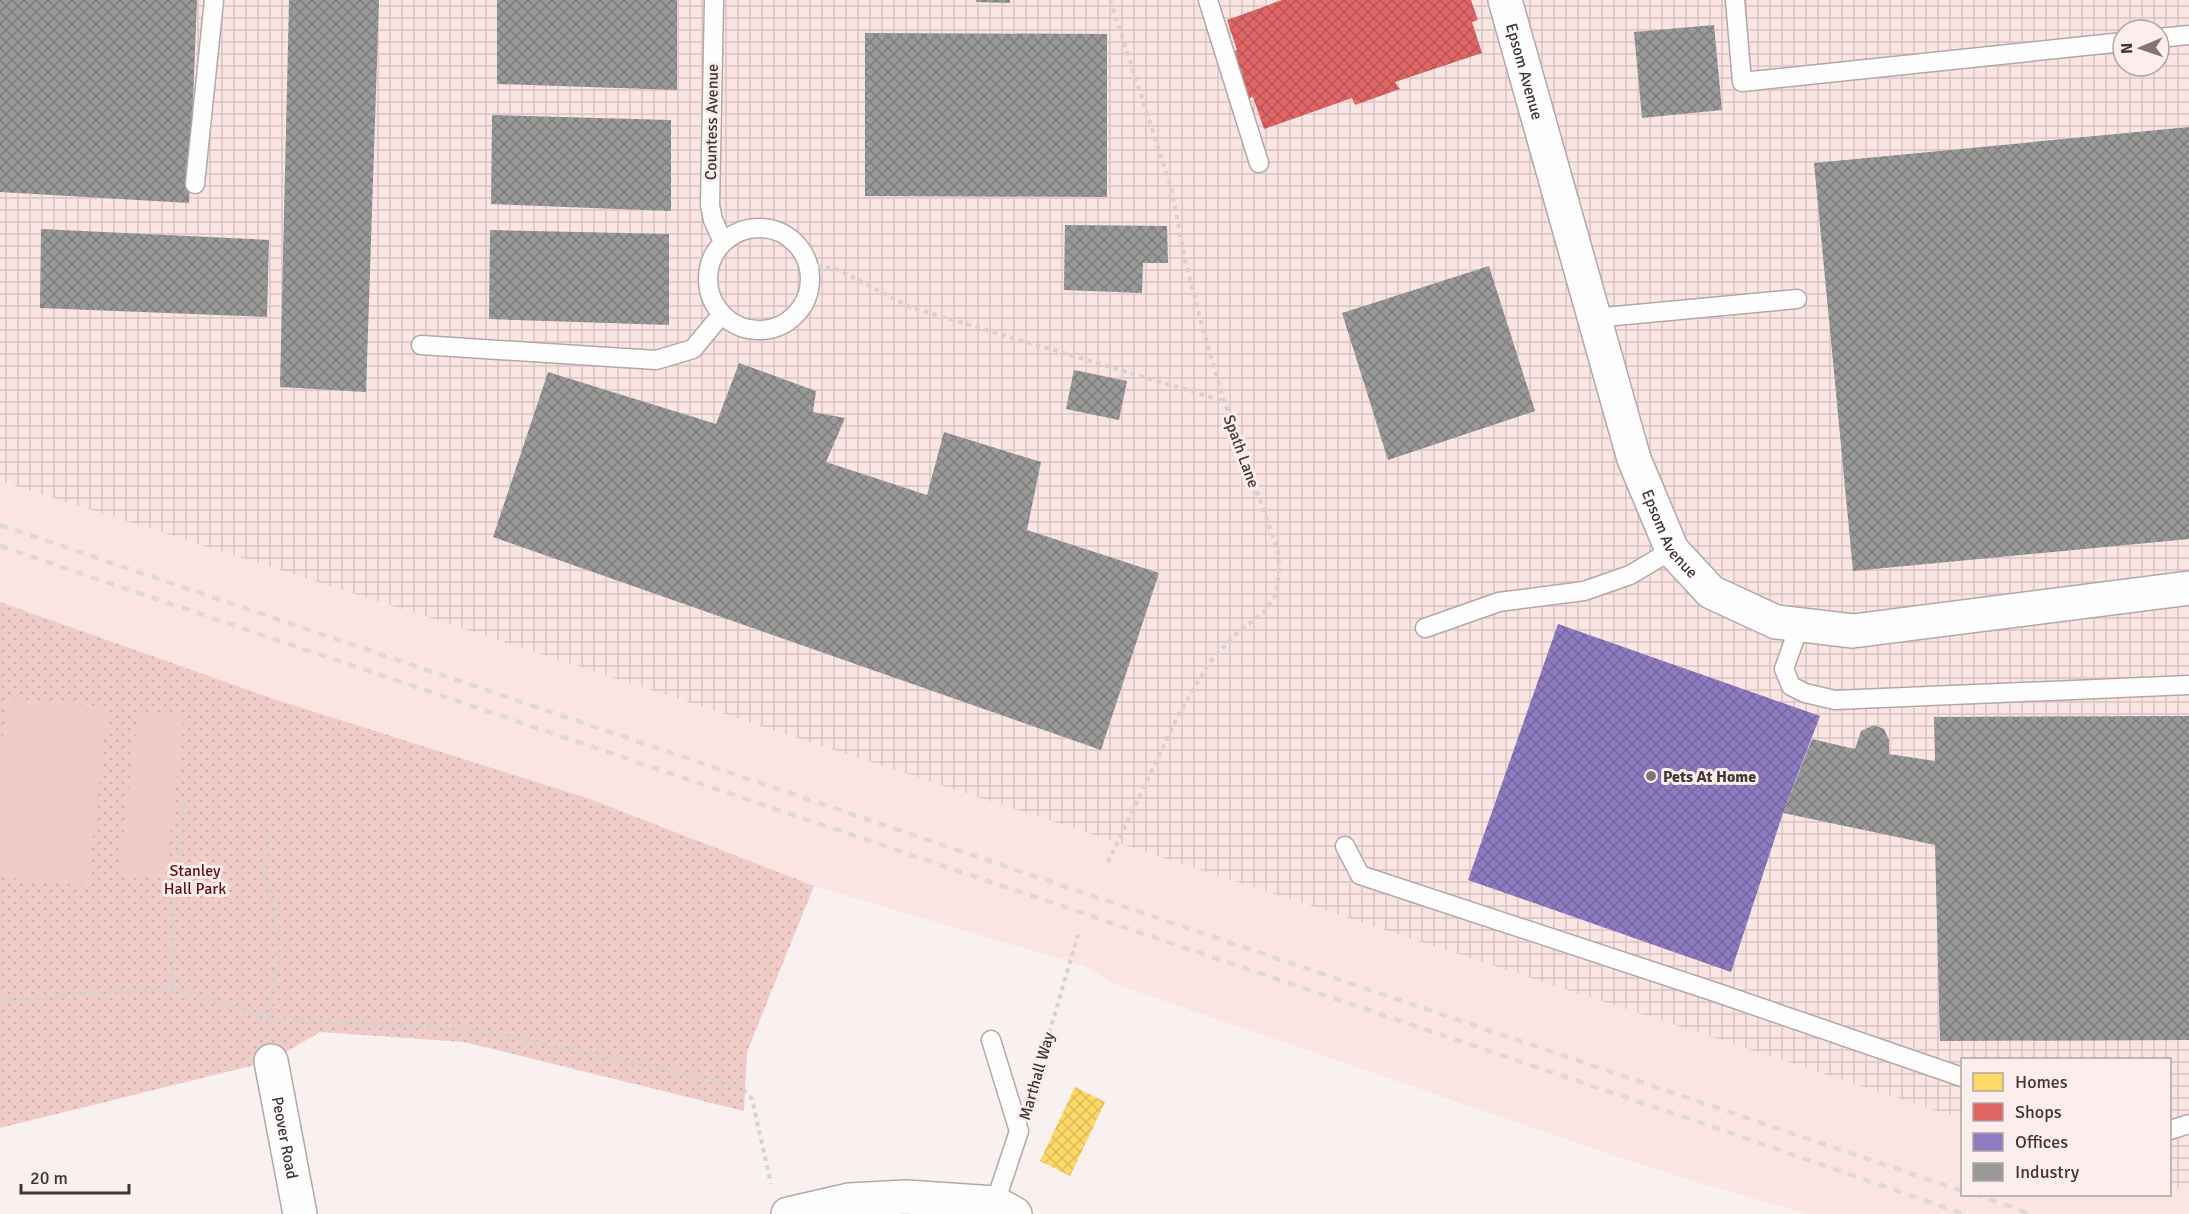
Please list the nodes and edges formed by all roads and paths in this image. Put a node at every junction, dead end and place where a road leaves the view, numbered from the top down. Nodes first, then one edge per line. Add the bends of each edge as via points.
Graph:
1 (214, 0) edge
2 (714, 0) edge
3 (1110, 0) edge
4 (1208, 0) edge
5 (1505, 0) edge
6 (1735, 0) edge
7 (2189, 35) edge
8 (2171, 37) edge
9 (2111, 43) edge
10 (1259, 163) dead end
11 (195, 184) dead end
12 (723, 242) junction
13 (808, 264) junction
14 (1797, 299) dead end
15 (722, 314) junction
16 (1594, 318) junction
17 (421, 345) dead end
18 (1224, 401) junction
19 (1672, 550) junction
20 (2189, 588) edge
21 (1800, 624) junction
22 (1425, 628) dead end
23 (2189, 685) edge
24 (185, 800) dead end
25 (270, 837) dead end
26 (1345, 846) dead end
27 (1108, 862) dead end
28 (1078, 935) dead end
29 (172, 988) junction
30 (0, 1000) edge
31 (269, 1018) junction
32 (992, 1040) dead end
33 (271, 1061) joint
34 (1961, 1077) edge
35 (2189, 1124) edge
36 (2171, 1129) edge
37 (1019, 1131) junction
38 (780, 1203) edge
39 (1005, 1209) edge
40 (300, 1214) edge

1 - 11 lane
2 - 12 lane, Countess Avenue via 710,205
3 - 18 path, Spath Lane via 1171,187 1188,272
4 - 10 lane
5 - 16 street, Epsom Avenue
6 - 9 lane via 1742,82
7 - 8 lane
12 - 13 lane via 754,227 772,229 788,236
12 - 15 lane via 709,270 713,301
13 - 15 lane via 807,297 785,323 769,329 752,329 735,324
13 - 18 path via 839,270 910,307
14 - 16 lane
15 - 17 lane via 693,349 656,360
16 - 19 street, Epsom Avenue via 1634,459
18 - 27 path, Spath Lane via 1278,550 1277,593 1265,611 1209,663 1179,714
19 - 21 street, Epsom Avenue via 1711,592 1776,622
19 - 22 lane via 1630,575 1584,591 1498,602
20 - 21 street, Epsom Avenue via 1853,631
21 - 23 lane via 1784,669 1791,686 1835,700
24 - 29 path via 173,913
25 - 31 path via 264,874 277,913 277,966
26 - 34 lane via 1360,875
28 - 37 path, Marthall Way
29 - 30 path
29 - 31 path
31 - 33 path
31 - 38 path via 478,1030 742,1088 752,1100
32 - 37 lane, Marthall Way
33 - 40 street, Peover Road
35 - 36 lane
37 - 39 lane, Marthall Way
38 - 39 street via 906,1197

